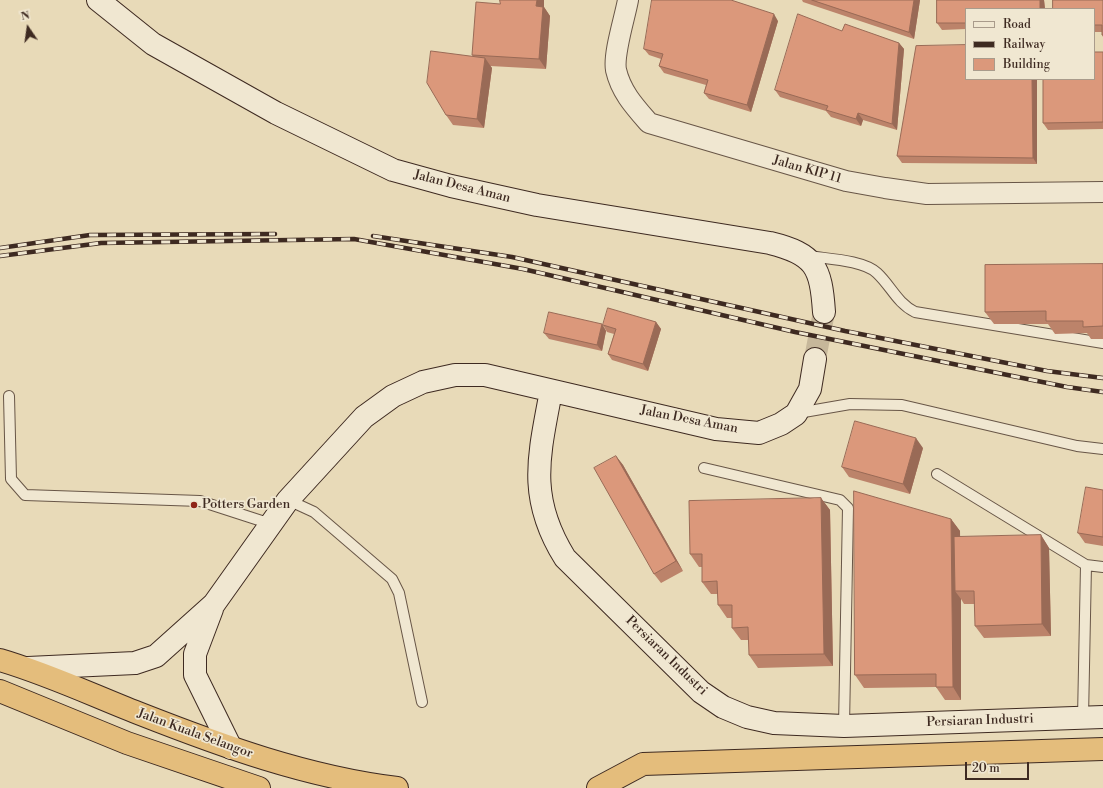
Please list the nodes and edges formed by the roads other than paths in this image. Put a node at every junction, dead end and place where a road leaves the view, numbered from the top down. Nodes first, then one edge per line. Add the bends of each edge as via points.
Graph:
1 (98, 0) edge
2 (628, 0) edge
3 (1103, 192) edge
4 (805, 255) junction
5 (824, 312) tunnel mouth
6 (1103, 343) edge
7 (815, 359) tunnel mouth
8 (552, 391) junction
9 (9, 396) dead end
10 (796, 414) junction
11 (1103, 449) edge
12 (704, 468) dead end
13 (937, 474) dead end
14 (288, 500) junction
15 (271, 524) junction
16 (1086, 565) junction
17 (1103, 567) edge
18 (214, 604) junction
19 (0, 660) edge
20 (28, 668) junction
21 (0, 691) edge
22 (422, 702) dead end
23 (1093, 717) edge
24 (844, 726) junction
25 (230, 748) junction
26 (1103, 749) edge
27 (258, 788) edge
28 (397, 788) edge
29 (598, 788) edge

1 - 4 street, Jalan Desa Aman via 153,44 276,113 393,170 537,206 770,243
2 - 3 street, Jalan KIP 11 via 618,44 616,69 633,106 649,123 846,181 892,189 926,194
4 - 5 street via 818,273 823,292
4 - 6 lane via 868,267 877,273 906,307 915,312
7 - 10 street, Jalan Desa Aman via 810,389
8 - 10 street, Jalan Desa Aman via 716,429 759,433 782,424
8 - 14 street, Jalan Desa Aman via 485,375 455,375 423,382 393,396 364,417
8 - 24 street, Persiaran Industri via 538,461 539,493 554,542 565,558 700,692 723,707 747,717 774,722
9 - 15 lane via 11,479 25,495 200,501
10 - 11 lane via 850,404 902,405 1077,446
12 - 24 lane via 840,500 848,508
13 - 16 lane
14 - 15 street, Jalan Desa Aman
14 - 22 lane via 314,512 392,579 399,593
15 - 18 street, Jalan Desa Aman
16 - 17 lane
16 - 23 lane
18 - 20 street, Jalan Desa Aman via 156,656 135,663
18 - 25 street, Jalan Desa Aman via 195,654 195,675
19 - 20 highway, Jalan Kuala Selangor
20 - 25 highway, Jalan Kuala Selangor
21 - 27 highway via 128,743
23 - 24 street, Persiaran Industri
25 - 28 highway, Jalan Kuala Selangor via 288,766
26 - 29 highway via 643,764

